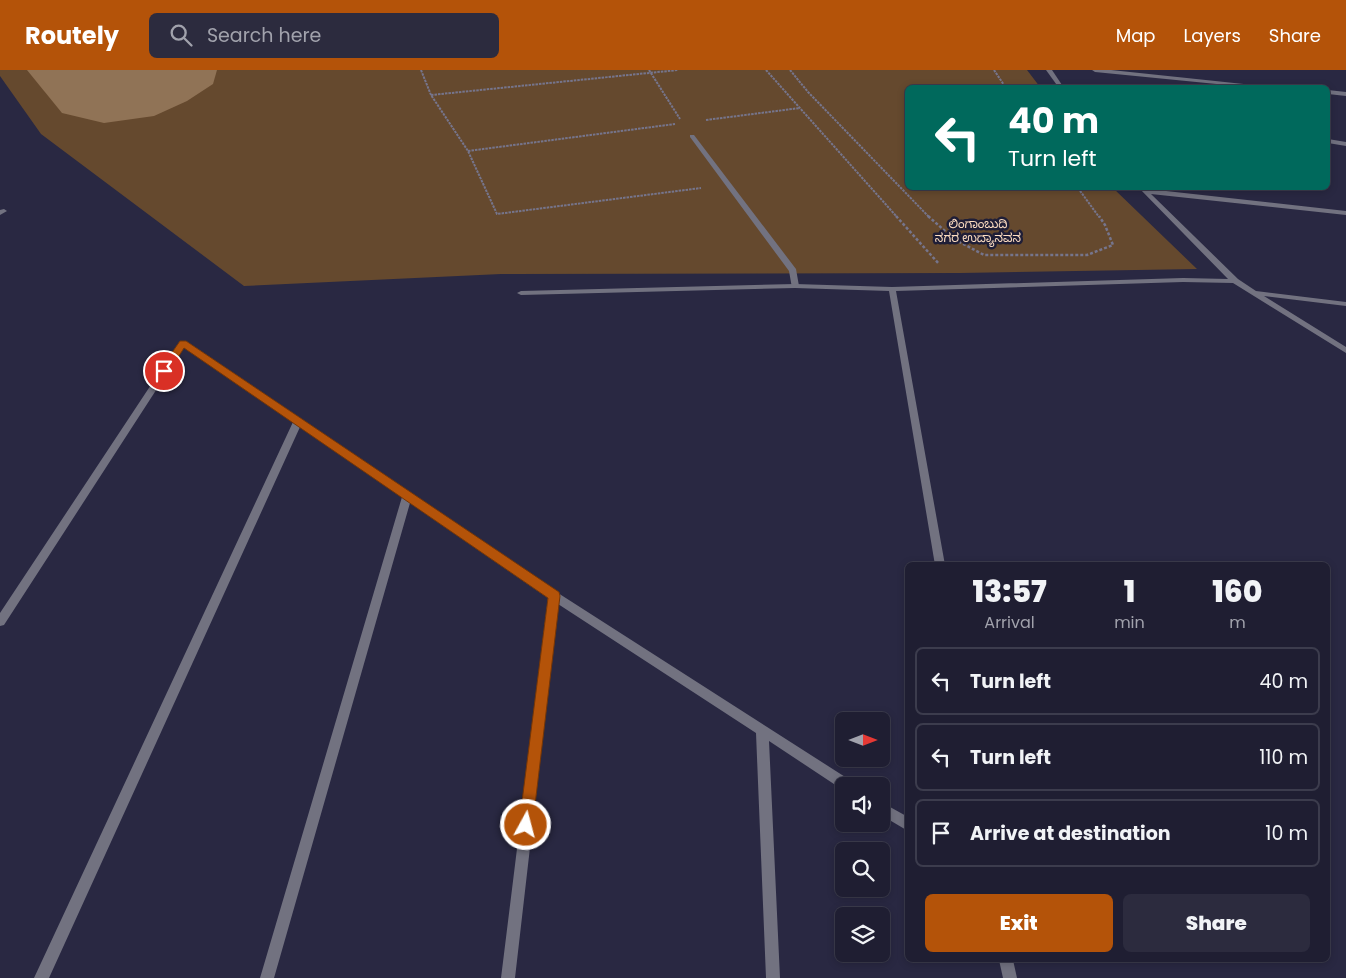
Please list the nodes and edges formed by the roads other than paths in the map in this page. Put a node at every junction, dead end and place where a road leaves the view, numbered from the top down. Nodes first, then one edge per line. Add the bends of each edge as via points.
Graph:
1 (1049, 70) edge
2 (1095, 70) edge
3 (1060, 85) edge
4 (1249, 85) edge
5 (1330, 92) edge
6 (1346, 94) edge
7 (692, 136) road end
8 (1330, 141) edge
9 (1346, 144) edge
10 (1145, 190) edge
11 (1152, 190) edge
12 (1346, 213) edge
13 (1235, 280) junction
14 (795, 286) junction
15 (892, 288) junction
16 (521, 293) dead end
17 (1254, 293) junction
18 (1346, 304) edge
19 (1346, 351) edge
20 (298, 422) junction
21 (407, 496) junction
22 (939, 562) edge
23 (554, 596) junction
24 (0, 622) edge
25 (762, 730) junction
26 (835, 778) edge
27 (890, 814) edge
28 (905, 823) edge
29 (1006, 962) edge
30 (41, 978) edge
31 (267, 978) edge
32 (508, 978) edge
33 (773, 978) edge
34 (1010, 978) edge

1 - 3 street
2 - 4 street
5 - 6 street
7 - 14 street via 793,271
8 - 9 street
10 - 13 street
11 - 12 street
13 - 15 street
13 - 17 street
14 - 15 street
14 - 16 street
15 - 22 street
17 - 18 street
17 - 19 street
20 - 21 street
20 - 24 street via 183,343
20 - 30 street
21 - 23 street
21 - 31 street
23 - 25 street
23 - 32 street
25 - 26 street
25 - 33 street
27 - 28 street
29 - 34 street

